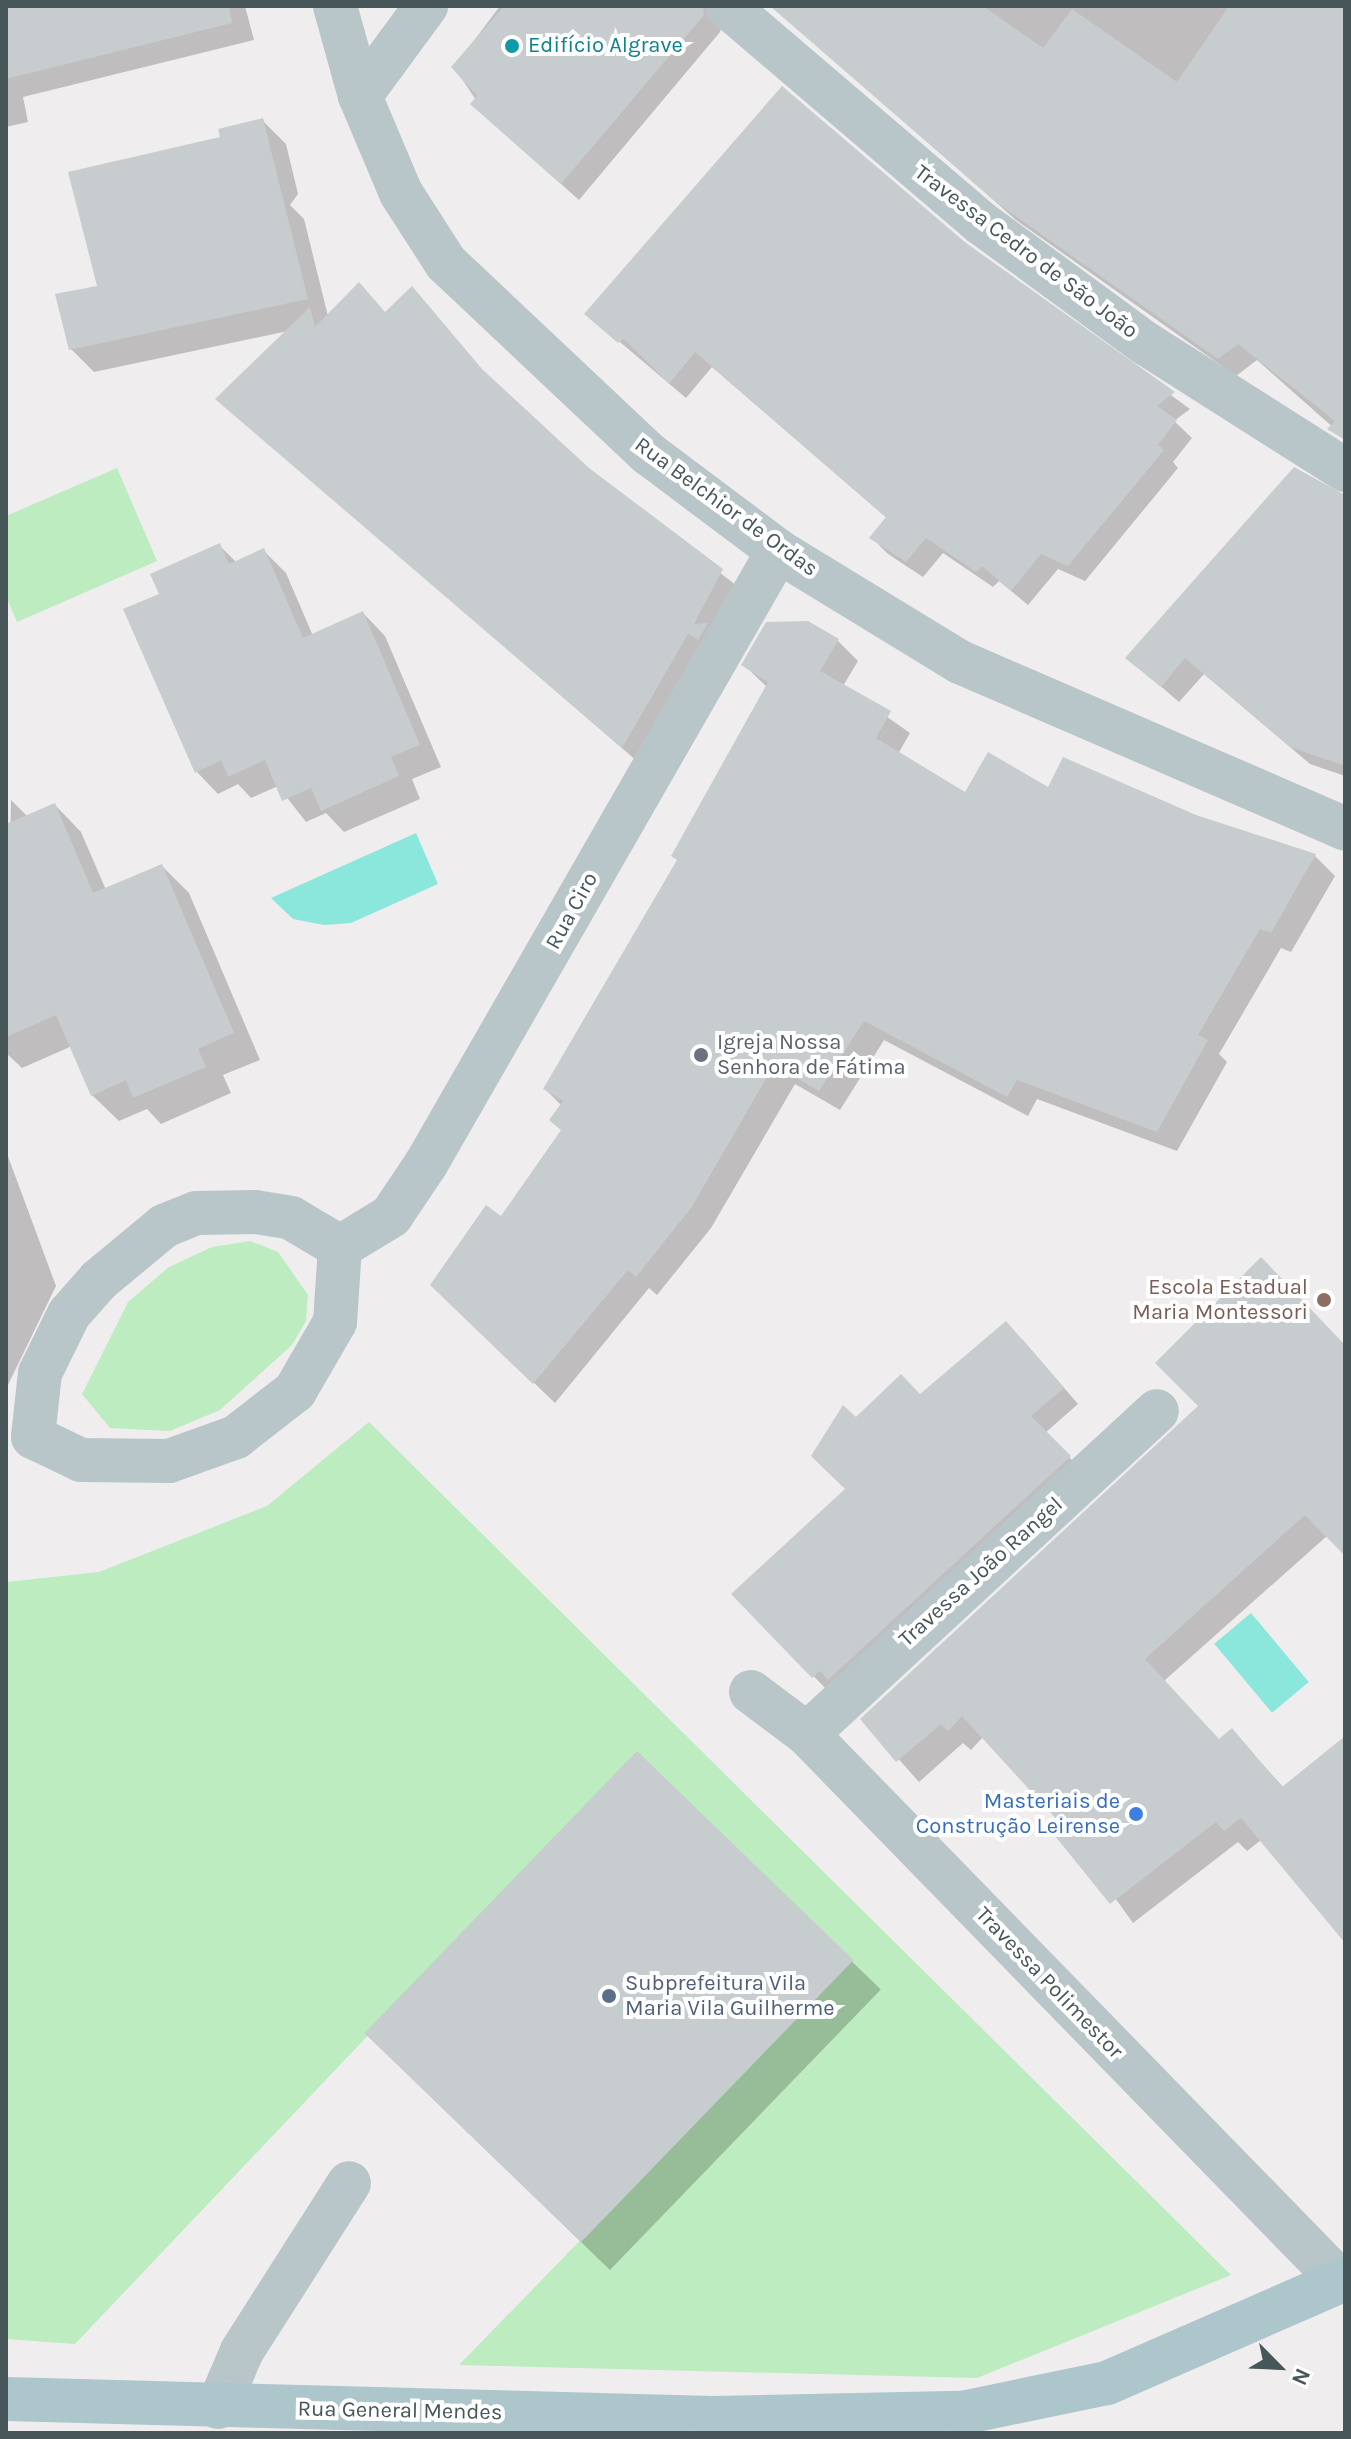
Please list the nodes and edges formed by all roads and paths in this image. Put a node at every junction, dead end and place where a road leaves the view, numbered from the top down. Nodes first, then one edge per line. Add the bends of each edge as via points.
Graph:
1 (335, 6) edge
2 (426, 6) edge
3 (727, 6) edge
4 (360, 96) junction
5 (1345, 470) edge
6 (778, 551) junction
7 (1345, 829) edge
8 (340, 1247) junction
9 (1157, 1411) dead end
10 (19, 1447) edge
11 (751, 1692) dead end
12 (807, 1734) junction
13 (349, 2183) dead end
14 (1343, 2281) edge
15 (6, 2399) edge
16 (218, 2407) junction
17 (712, 2425) edge

1 - 4 street, Rua Belchior de Ordas
2 - 4 street
3 - 5 street, Travessa Cedro de São João via 981,223 1145,343
4 - 6 street, Rua Belchior de Ordas via 401,193 446,263 649,454
6 - 7 street, Rua Belchior de Ordas via 960,662
6 - 8 street, Rua Ciro via 426,1164 391,1216
8 - 10 street via 335,1322 312,1368 236,1437 192,1456 137,1464 81,1460
8 - 10 street via 291,1218 245,1211 197,1213 147,1236 69,1314 40,1373
9 - 12 street, Travessa João Rangel
11 - 12 street, Travessa Polimestor
12 - 14 street, Travessa Polimestor
13 - 16 street via 242,2351
14 - 17 main road, Rua General Mendes via 1107,2383 962,2413
15 - 16 main road, Rua General Mendes
16 - 17 main road, Rua General Mendes

